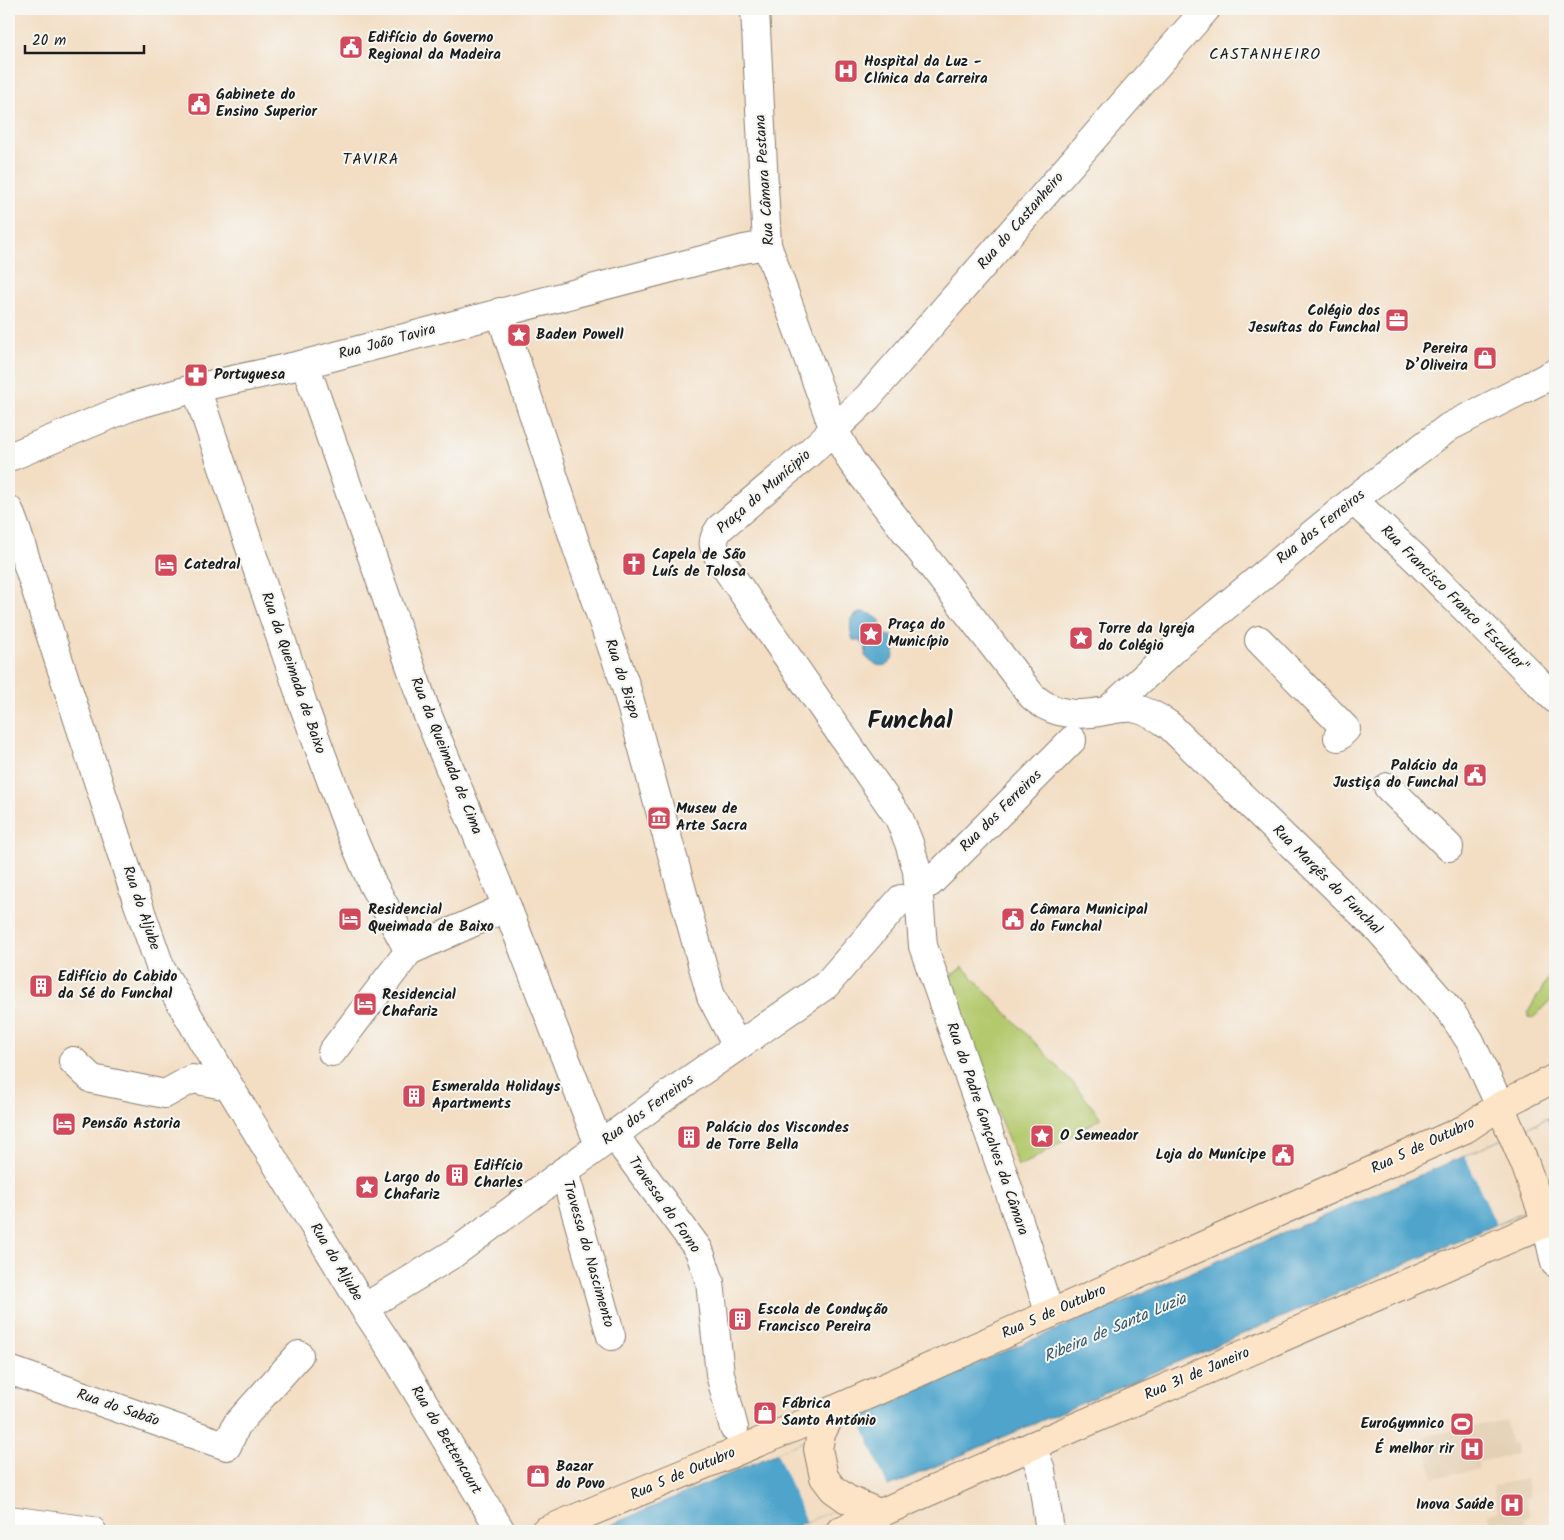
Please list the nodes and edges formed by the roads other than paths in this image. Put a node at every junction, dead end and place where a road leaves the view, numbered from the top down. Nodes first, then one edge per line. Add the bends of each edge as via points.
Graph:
1 (754, 9) edge
2 (1206, 9) edge
3 (767, 245) junction
4 (500, 312) junction
5 (305, 364) junction
6 (1555, 373) edge
7 (196, 388) junction
8 (834, 430) junction
9 (12, 456) dead end
10 (1353, 500) junction
11 (9, 510) edge
12 (1259, 640) dead end
13 (1555, 699) edge
14 (1108, 710) junction
15 (1338, 737) dead end
16 (1072, 740) dead end
17 (1388, 787) dead end
18 (1449, 847) dead end
19 (930, 883) dead end
20 (901, 899) dead end
21 (507, 908) junction
22 (923, 946) joint
23 (409, 951) junction
24 (737, 1046) junction
25 (332, 1052) dead end
26 (73, 1061) dead end
27 (1555, 1078) edge
28 (229, 1086) junction
29 (1500, 1106) junction
30 (607, 1139) junction
31 (564, 1171) junction
32 (1547, 1216) edge
33 (1555, 1263) edge
34 (377, 1300) dead end
35 (1050, 1314) junction
36 (611, 1336) dead end
37 (392, 1350) joint
38 (299, 1355) dead end
39 (9, 1370) edge
40 (833, 1410) junction
41 (734, 1428) dead end
42 (1032, 1446) junction
43 (881, 1514) junction
44 (9, 1520) edge
45 (92, 1531) edge
46 (501, 1531) edge
47 (545, 1531) edge
48 (840, 1531) edge
49 (1050, 1531) edge

1 - 3 street, Rua Câmara Pestana
2 - 8 street, Rua do Castanheiro via 868,398
3 - 4 street, Rua João Tavira
3 - 8 street, Rua Câmara Pestana
4 - 5 street, Rua João Tavira
4 - 24 street, Rua do Bispo via 626,687 711,996
5 - 7 street, Rua João Tavira
5 - 21 street, Rua da Queimada de Cima via 426,711
6 - 10 street, Rua dos Ferreiros via 1449,428
7 - 9 street, Rua João Tavira via 132,406
7 - 23 street, Rua da Queimada de Baixo via 349,829 372,883
8 - 14 street via 868,484 1032,696 1041,705 1057,711 1092,714
8 - 22 street, Praça do Munícipio via 720,528 714,537 714,548 899,818 918,871
10 - 13 street, Rua Francisco Franco "Escultor"
10 - 14 street, Rua dos Ferreiros via 1180,644
11 - 28 street, Rua do Aljube via 161,970
12 - 15 street via 1346,729
14 - 29 street, Rua Marqês do Funchal via 1133,708 1169,725 1380,932 1451,1012 1470,1041
16 - 19 street, Rua dos Ferreiros
17 - 18 street via 1428,818
20 - 24 street, Rua dos Ferreiros via 826,985
21 - 23 street
21 - 30 street, Rua da Queimada de Cima
22 - 35 street, Rua do Padre Gonçalves da Câmara
23 - 25 street
24 - 30 street, Rua dos Ferreiros
26 - 28 street via 92,1079 165,1094 192,1079
27 - 29 main road, Rua 5 de Outubro
28 - 37 street, Rua do Aljube
29 - 32 main road
29 - 35 main road, Rua 5 de Outubro via 1465,1130
30 - 31 street, Rua dos Ferreiros
30 - 41 street, Travessa do Forno via 625,1150 698,1250 710,1282 720,1374
31 - 34 street, Rua dos Ferreiros via 453,1254
31 - 36 street, Travessa do Nascimento
32 - 33 street
32 - 42 main road, Rua 31 de Janeiro
35 - 40 main road, Rua 5 de Outubro
37 - 46 street, Rua do Bettencourt
38 - 39 street, Rua do Sabão via 238,1424 227,1446
40 - 43 main road via 821,1434 818,1449 824,1477 834,1489 854,1502
40 - 47 main road, Rua 5 de Outubro
42 - 43 main road, Rua 31 de Janeiro
42 - 49 street via 1041,1470
43 - 48 main road, Rua 31 de Janeiro
44 - 45 street

